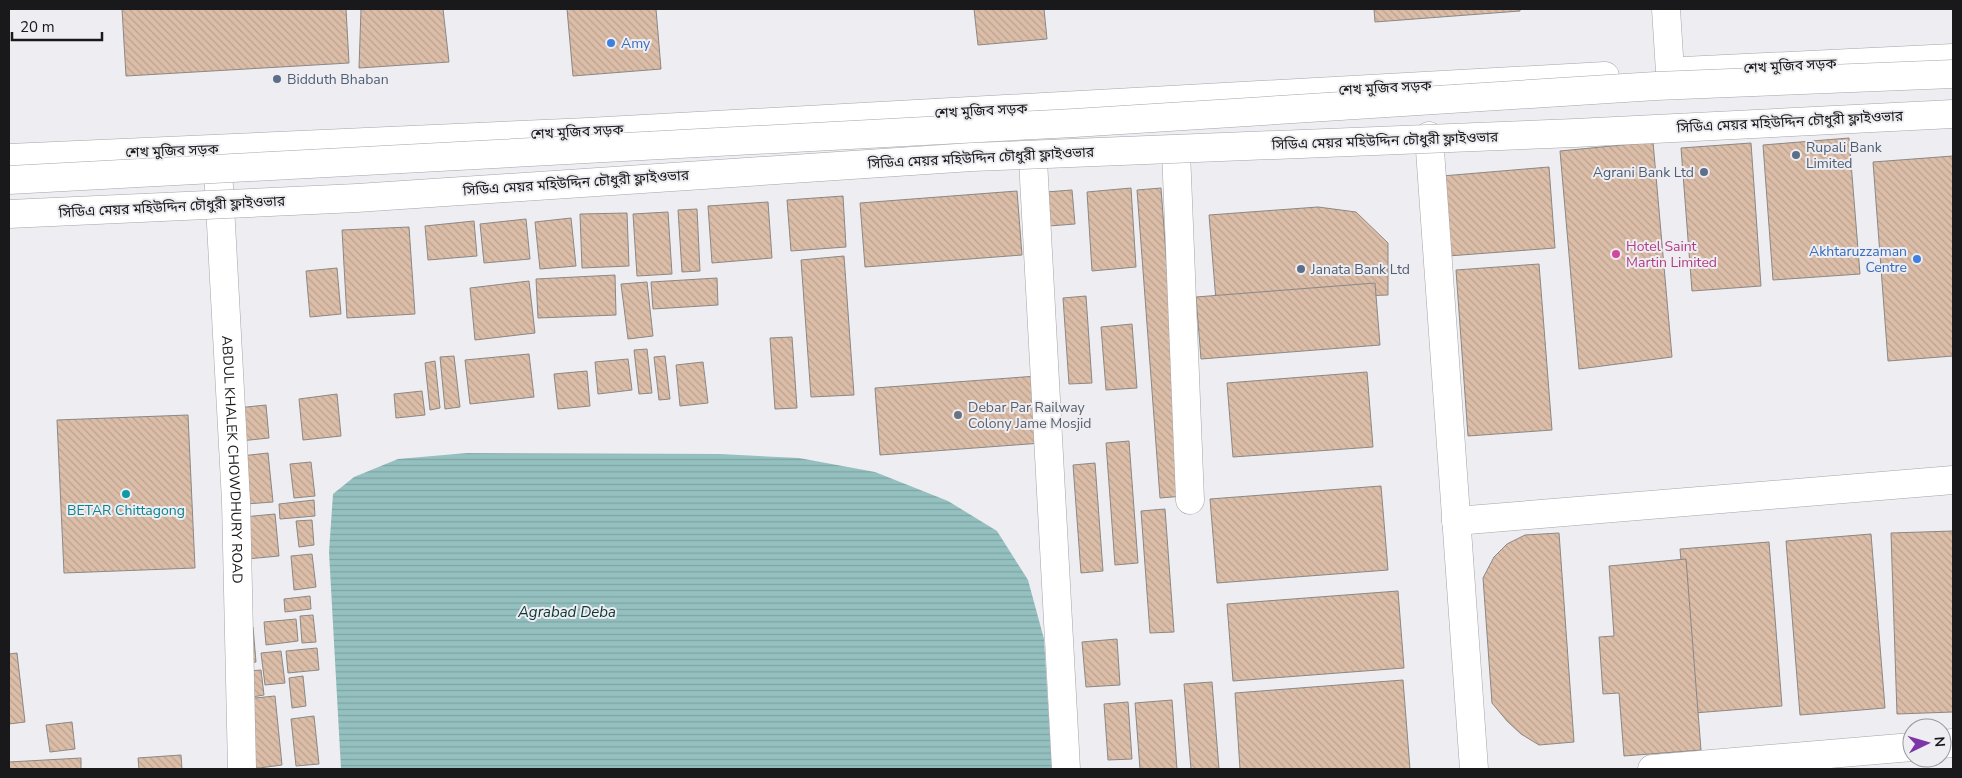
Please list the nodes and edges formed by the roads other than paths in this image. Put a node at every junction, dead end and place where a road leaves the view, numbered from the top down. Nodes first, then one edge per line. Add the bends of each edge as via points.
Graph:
1 (1666, 9) edge
2 (1953, 58) edge
3 (1670, 72) junction
4 (1953, 74) edge
5 (1953, 112) edge
6 (1429, 136) junction
7 (217, 150) junction
8 (1176, 151) junction
9 (9, 158) edge
10 (1034, 160) junction
11 (9, 180) edge
12 (221, 198) junction
13 (9, 209) edge
14 (9, 214) edge
15 (1953, 480) edge
16 (1190, 500) dead end
17 (1456, 521) junction
18 (1902, 748) edge
19 (1716, 767) edge
20 (242, 769) edge
21 (1066, 769) edge
22 (1474, 769) edge
23 (1652, 769) edge

1 - 3 main road
2 - 3 main road, শেখ মুজিব সড়ক
3 - 7 main road, শেখ মুজিব সড়ক via 655,129
4 - 11 main road, bridge via 1656,86 1074,123
5 - 6 main road
5 - 14 main road, সিডিএ মেয়র মহিউদ্দিন চৌধুরী ফ্লাইওভার, bridge via 1575,133 972,157 357,198
6 - 8 main road
6 - 17 main road
7 - 9 main road, শেখ মুজিব সড়ক
7 - 12 main road, ABDUL KHALEK CHOWDHURY ROAD
8 - 10 main road
8 - 16 main road
10 - 12 main road
10 - 21 main road
12 - 13 main road
12 - 20 main road, ABDUL KHALEK CHOWDHURY ROAD via 236,501
15 - 17 main road
17 - 22 main road
18 - 19 main road
19 - 23 main road

